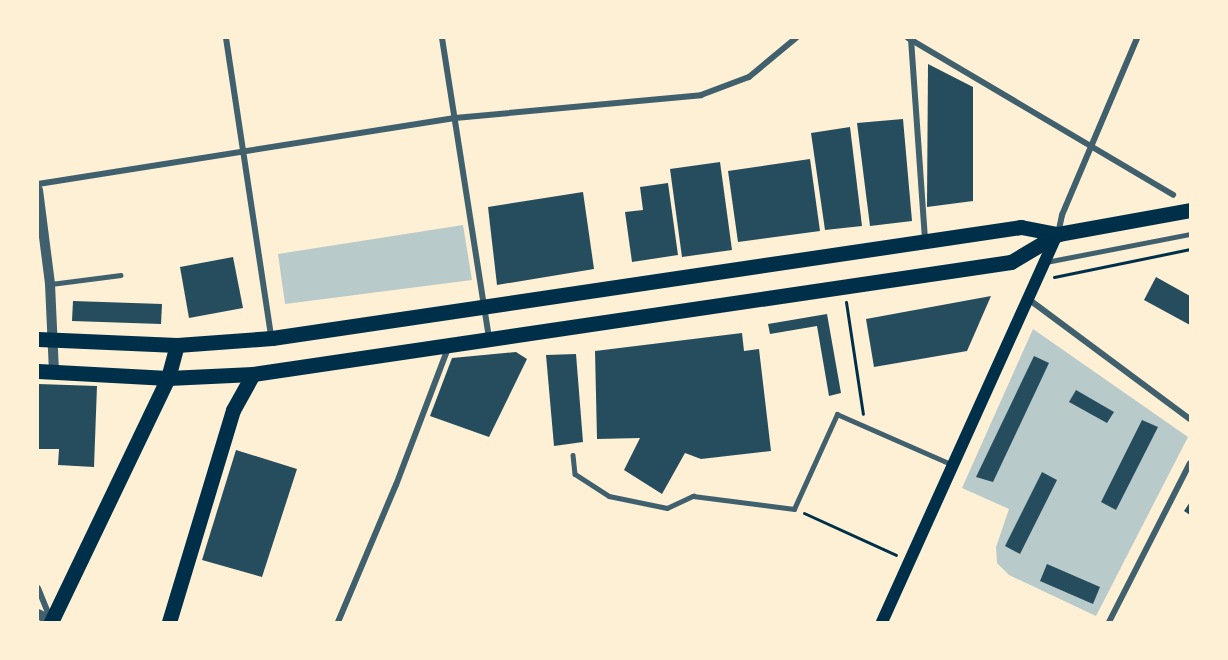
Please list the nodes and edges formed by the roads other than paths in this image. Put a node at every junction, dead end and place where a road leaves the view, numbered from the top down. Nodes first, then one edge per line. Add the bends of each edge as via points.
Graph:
1 (226, 38) edge
2 (442, 38) edge
3 (796, 38) edge
4 (910, 38) edge
5 (1137, 38) edge
6 (455, 118) junction
7 (1091, 147) junction
8 (242, 153) junction
9 (38, 184) edge
10 (38, 190) edge
11 (1173, 195) dead end
12 (1190, 211) edge
13 (1058, 234) junction
14 (1191, 234) edge
15 (925, 243) junction
16 (1042, 263) junction
17 (120, 275) dead end
18 (50, 284) junction
19 (1026, 298) junction
20 (483, 307) junction
21 (272, 338) junction
22 (38, 339) edge
23 (489, 339) junction
24 (55, 340) junction
25 (449, 344) junction
26 (177, 345) junction
27 (38, 371) edge
28 (54, 372) junction
29 (253, 374) junction
30 (168, 378) junction
31 (1191, 419) edge
32 (573, 455) dead end
33 (1191, 463) edge
34 (951, 464) junction
35 (38, 588) edge
36 (48, 620) edge
37 (169, 622) edge
38 (338, 622) edge
39 (882, 622) edge
40 (1109, 622) edge

1 - 8 street
2 - 6 street
3 - 6 street via 749,77 701,95
4 - 7 street
4 - 15 street
5 - 7 street
6 - 8 street
6 - 20 street
7 - 11 street
7 - 13 street
8 - 9 street
8 - 21 street
10 - 18 street
12 - 13 main road
13 - 15 main road via 1021,227
13 - 16 main road
13 - 23 main road via 1011,262
14 - 16 lane
15 - 20 main road
16 - 19 main road
17 - 18 lane
18 - 24 street
19 - 31 street
19 - 34 main road
20 - 21 main road
20 - 23 street
21 - 26 main road
22 - 24 main road
23 - 25 main road
24 - 26 main road
24 - 28 street
25 - 29 main road
25 - 38 street via 396,485
26 - 30 main road
27 - 28 main road
28 - 30 main road
29 - 30 main road
29 - 37 main road via 233,410
30 - 36 main road
32 - 34 lane via 575,474 609,496 667,508 693,495 794,509 837,414
33 - 40 street
34 - 39 main road
35 - 36 street

